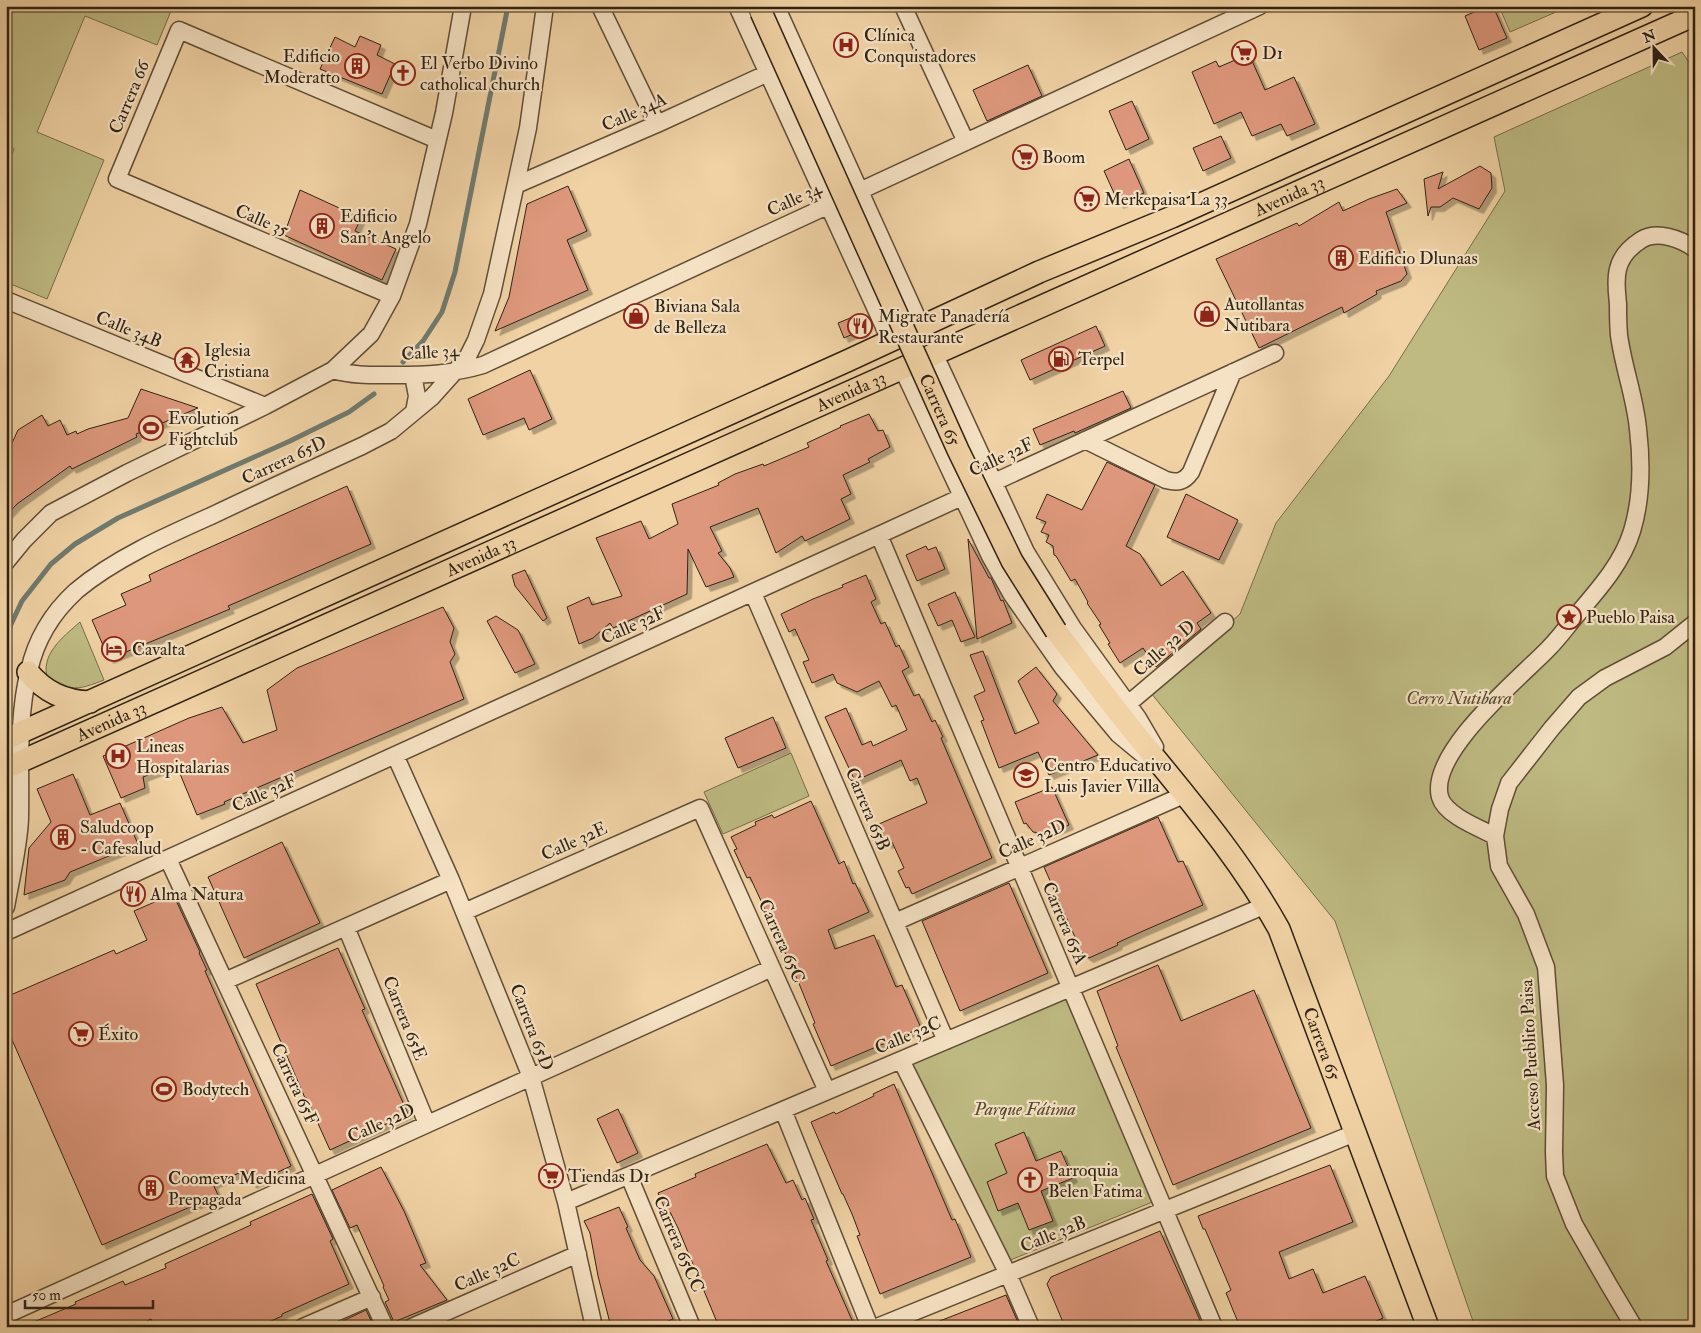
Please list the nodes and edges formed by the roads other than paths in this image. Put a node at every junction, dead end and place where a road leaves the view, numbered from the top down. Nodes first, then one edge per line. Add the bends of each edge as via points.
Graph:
1 (463, 6) edge
2 (545, 6) edge
3 (600, 6) edge
4 (737, 6) edge
5 (903, 6) edge
6 (1260, 6) edge
7 (1642, 6) edge
8 (765, 8) edge
9 (1695, 15) edge
10 (768, 73) junction
11 (657, 124) junction
12 (437, 140) junction
13 (966, 142) junction
14 (117, 179) joint
15 (516, 185) junction
16 (860, 191) junction
17 (829, 205) junction
18 (1695, 249) edge
19 (392, 296) junction
20 (6, 300) edge
21 (921, 326) junction
22 (890, 340) junction
23 (475, 342) junction
24 (934, 353) junction
25 (1275, 353) dead end
26 (506, 354) junction
27 (902, 368) junction
28 (333, 370) junction
29 (1233, 372) junction
30 (454, 373) junction
31 (413, 375) junction
32 (265, 406) junction
33 (414, 412) junction
34 (1085, 440) junction
35 (994, 482) junction
36 (962, 497) junction
37 (879, 536) junction
38 (6, 562) edge
39 (753, 593) junction
40 (1225, 622) dead end
41 (1695, 623) edge
42 (28, 672) junction
43 (90, 702) junction
44 (1128, 704) junction
45 (14, 735) edge
46 (395, 755) junction
47 (13, 765) edge
48 (1181, 788) junction
49 (700, 808) joint
50 (1495, 836) junction
51 (168, 859) junction
52 (1019, 867) junction
53 (451, 880) junction
54 (1266, 905) junction
55 (6, 907) edge
56 (464, 912) junction
57 (895, 922) junction
58 (346, 927) junction
59 (6, 932) edge
60 (772, 968) junction
61 (225, 981) junction
62 (1070, 988) junction
63 (946, 1041) junction
64 (901, 1060) junction
65 (531, 1077) junction
66 (827, 1092) junction
67 (783, 1110) junction
68 (427, 1124) junction
69 (1355, 1133) junction
70 (315, 1175) junction
71 (629, 1176) junction
72 (566, 1202) junction
73 (1164, 1210) junction
74 (578, 1254) junction
75 (1008, 1274) junction
76 (372, 1297) junction
77 (6, 1315) edge
78 (689, 1326) edge
79 (1425, 1326) edge
80 (303, 1327) edge
81 (385, 1327) edge
82 (412, 1327) edge
83 (594, 1327) edge
84 (870, 1327) edge
85 (877, 1327) edge
86 (1030, 1327) edge
87 (1214, 1327) edge
88 (1634, 1327) edge

1 - 12 street
2 - 15 street, Carrera 65D via 528,128
3 - 11 street
4 - 10 street
5 - 13 street
6 - 13 street, Calle 34
7 - 21 main road, Avenida 33
8 - 16 street, Carrera 65
8 - 48 main road, Carrera 65, bridge via 958,450 1012,561 1056,631
9 - 24 main road, Avenida 33
10 - 11 street, Calle 34A
10 - 17 street
11 - 15 street, Calle 34A
12 - 14 street, Carrera 66 via 178,30
12 - 19 street via 418,224
13 - 16 street, Calle 34
14 - 19 street, Calle 35
15 - 23 street, Carrera 65D via 492,294
16 - 17 street, Calle 34
16 - 21 street, Carrera 65
17 - 22 street
17 - 26 street, Calle 34
18 - 50 street via 1684,241 1668,237 1645,238 1631,246 1618,268 1619,334 1638,427 1641,473 1638,509 1622,556 1549,649 1491,703 1457,744 1441,778 1440,796 1444,806
19 - 28 street via 371,334
20 - 32 street, Calle 34B
21 - 22 main road, Avenida 33
22 - 43 main road, Avenida 33
23 - 26 street via 494,353
23 - 30 street, Carrera 65D
24 - 27 main road, Avenida 33
24 - 35 street, Carrera 65
25 - 29 street, Calle 32F
26 - 30 street, Calle 34
27 - 36 street, Carrera 65
27 - 47 main road, Avenida 33
28 - 31 street, Calle 34 via 350,375
28 - 32 street
29 - 34 street, Calle 32F
29 - 34 street via 1192,472 1186,479 1177,482 1166,480
30 - 31 street, Calle 34
30 - 33 street, Carrera 65D
31 - 33 street via 417,396
32 - 38 street via 56,510 39,523
33 - 42 street, Carrera 65D via 391,431 362,446 189,526 94,577 75,592 43,631
34 - 35 street, Calle 32F
35 - 36 street, Calle 32F
35 - 44 street, Carrera 65 via 1026,552 1073,628
36 - 37 street, Calle 32F
36 - 48 street, Carrera 65 via 1012,595 1063,668 1118,734
37 - 39 street, Calle 32F
37 - 52 street, Carrera 65A
39 - 46 street, Calle 32F
39 - 57 street, Carrera 65B
40 - 44 street, Calle 32 D
41 - 50 street, Acceso Pueblito Paisa via 1665,647 1605,678 1579,697 1509,783
42 - 43 main road via 37,683 55,695
42 - 45 street, Carrera 65D
43 - 45 main road, Avenida 33
44 - 48 street, Carrera 65
45 - 47 street, Carrera 65D
46 - 51 street, Calle 32F
46 - 53 street, Carrera 65D
47 - 55 street, Carrera 65D via 20,819
48 - 52 street, Calle 32D
48 - 54 main road, Carrera 65 via 1226,845
49 - 56 street, Calle 32E
49 - 60 street, Carrera 65C
50 - 88 street, Acceso Pueblito Paisa via 1499,866 1526,914 1546,967 1555,1085 1555,1176 1574,1224
51 - 59 street, Calle 32F
51 - 61 street, Carrera 65F
52 - 57 street, Calle 32D
52 - 62 street, Carrera 65A
53 - 56 street, Carrera 65D
53 - 58 street
54 - 62 street, Calle 32C
54 - 69 main road, Carrera 65 via 1279,929
56 - 65 street, Carrera 65D
57 - 63 street, Carrera 65B
58 - 61 street
58 - 68 street, Carrera 65E
60 - 65 street, Calle 32D
60 - 66 street, Carrera 65C
61 - 70 street, Carrera 65F
62 - 63 street, Calle 32C
62 - 73 street, Carrera 65A
63 - 64 street, Calle 32C
64 - 66 street, Calle 32C
64 - 75 street
65 - 68 street, Calle 32D
65 - 72 street, Carrera 65D
66 - 67 street, Calle 32C
67 - 71 street, Calle 32C
67 - 84 street
68 - 70 street, Calle 32D
69 - 73 street, Calle 32B
69 - 79 main road, Carrera 65
70 - 76 street, Carrera 65F
70 - 77 street, Calle 32D
71 - 72 street, Calle 32C
71 - 78 street, Carrera 65CC
72 - 74 street, Carrera 65D
73 - 75 street, Calle 32B
73 - 87 street, Carrera 65A
74 - 82 street, Calle 32C
74 - 83 street, Carrera 65D
75 - 85 street, Calle 32B
75 - 86 street
76 - 80 street
76 - 81 street, Carrera 65F

